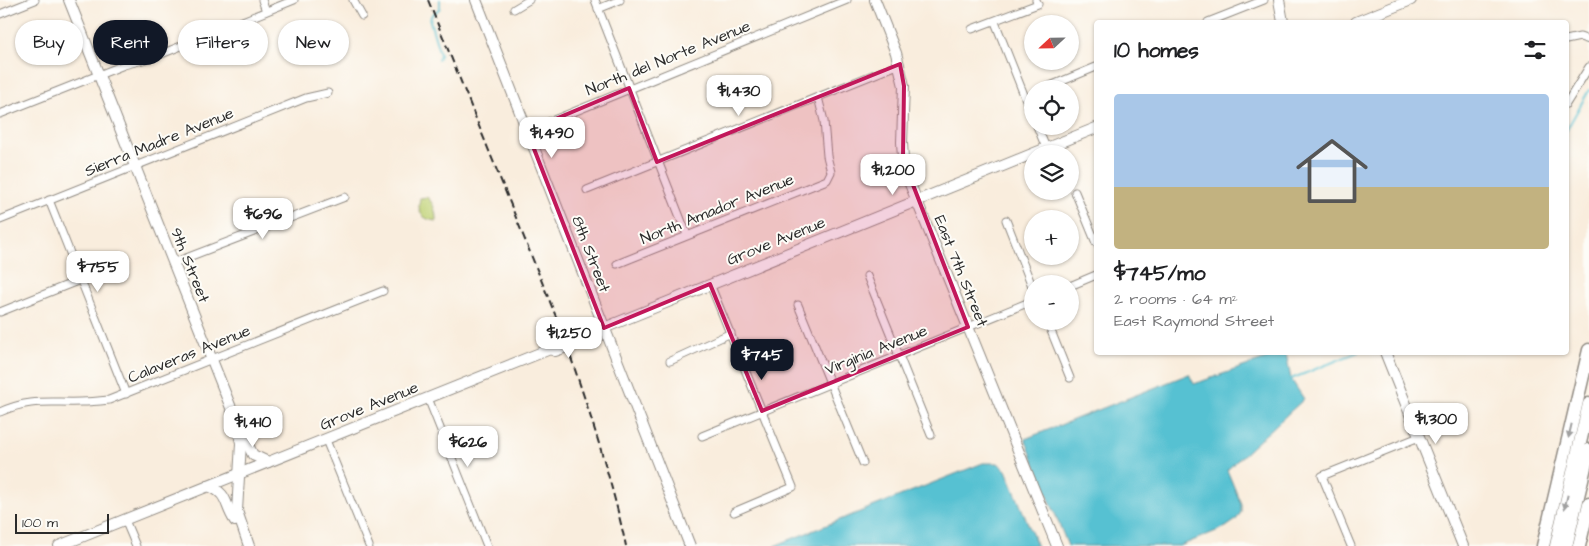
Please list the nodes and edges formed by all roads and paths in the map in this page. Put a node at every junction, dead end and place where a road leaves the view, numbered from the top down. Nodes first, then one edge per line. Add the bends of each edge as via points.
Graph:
1 (35, 0) edge
2 (69, 0) edge
3 (262, 0) edge
4 (294, 0) edge
5 (353, 0) edge
6 (476, 0) edge
7 (529, 0) edge
8 (595, 0) edge
9 (620, 0) edge
10 (847, 0) edge
11 (876, 0) edge
12 (1264, 0) edge
13 (1279, 0) edge
14 (1411, 0) edge
15 (1037, 2) edge
16 (514, 8) dead end
17 (598, 9) junction
18 (266, 12) junction
19 (0, 14) edge
20 (362, 16) dead end
21 (1213, 20) edge
22 (1283, 20) edge
23 (1361, 20) edge
24 (995, 22) junction
25 (972, 29) dead end
26 (1569, 39) edge
27 (1589, 40) edge
28 (900, 64) junction
29 (1589, 67) edge
30 (1094, 68) edge
31 (98, 74) junction
32 (1065, 80) edge
33 (629, 88) junction
34 (328, 93) dead end
35 (1024, 94) edge
36 (818, 97) junction
37 (1569, 99) edge
38 (0, 114) edge
39 (1094, 129) edge
40 (527, 130) junction
41 (1054, 145) edge
42 (1024, 157) edge
43 (657, 162) junction
44 (135, 166) junction
45 (587, 190) dead end
46 (345, 197) dead end
47 (49, 200) junction
48 (916, 200) junction
49 (1078, 200) edge
50 (0, 220) edge
51 (1006, 220) dead end
52 (687, 235) junction
53 (1094, 238) edge
54 (173, 263) junction
55 (617, 264) dead end
56 (1028, 275) edge
57 (867, 276) dead end
58 (1094, 276) edge
59 (80, 280) junction
60 (1079, 282) edge
61 (710, 284) junction
62 (383, 291) dead end
63 (1024, 304) edge
64 (798, 305) dead end
65 (0, 312) edge
66 (968, 327) junction
67 (604, 328) junction
68 (1051, 330) edge
69 (731, 333) junction
70 (1589, 350) edge
71 (1386, 355) edge
72 (899, 356) junction
73 (211, 360) junction
74 (670, 361) dead end
75 (1070, 378) dead end
76 (831, 384) junction
77 (126, 394) junction
78 (428, 398) junction
79 (1589, 404) edge
80 (762, 411) junction
81 (0, 412) edge
82 (236, 423) junction
83 (931, 435) dead end
84 (702, 436) dead end
85 (1419, 437) junction
86 (326, 440) junction
87 (1589, 450) edge
88 (268, 462) junction
89 (863, 463) dead end
90 (239, 474) junction
91 (208, 486) junction
92 (1589, 504) edge
93 (734, 512) dead end
94 (125, 520) junction
95 (243, 532) junction
96 (59, 546) edge
97 (136, 546) edge
98 (249, 546) edge
99 (369, 546) edge
100 (487, 546) edge
101 (690, 546) edge
102 (1057, 546) edge
103 (1351, 546) edge
104 (1463, 546) edge
105 (1543, 546) edge
106 (1556, 546) edge
107 (1566, 546) edge
108 (1579, 546) edge

1 - 19 street
2 - 31 street, 9th Street
3 - 18 street
4 - 18 street
5 - 20 street
6 - 40 street, 8th Street
7 - 16 street
8 - 17 street
9 - 17 street
10 - 33 street, North del Norte Avenue
11 - 28 street, East 7th Street
12 - 21 street
13 - 22 street
14 - 23 street
15 - 24 street
17 - 33 street
18 - 31 street via 154,57
24 - 25 street
24 - 35 street
26 - 27 street via 1580,37
28 - 36 street
28 - 48 street, East 7th Street via 904,86 903,159
29 - 37 street
30 - 32 street
31 - 38 street
31 - 44 street, 9th Street
33 - 40 street, North del Norte Avenue
33 - 43 street
34 - 44 street, Sierra Madre Avenue via 306,98
36 - 43 street
36 - 52 street, North Amador Avenue via 831,172 827,180
39 - 41 street, Grove Avenue
40 - 67 street, 8th Street
42 - 48 street, Grove Avenue
43 - 45 street
43 - 52 street
44 - 47 street, Sierra Madre Avenue
44 - 54 street, 9th Street
46 - 54 street
47 - 50 street, Sierra Madre Avenue
47 - 59 street
48 - 61 street, Grove Avenue
48 - 66 street, East 7th Street
49 - 53 street
51 - 56 street
52 - 55 street, North Amador Avenue
54 - 73 street, 9th Street
57 - 72 street
58 - 60 street
59 - 65 street
59 - 77 street
61 - 67 street, Grove Avenue
61 - 69 street
62 - 73 street, Calaveras Avenue
63 - 66 street, Virginia Avenue
64 - 76 street
66 - 72 street, Virginia Avenue
66 - 102 street, East 7th Street
67 - 78 street, Grove Avenue via 578,338 575,344 555,351 550,348
67 - 101 street, 8th Street
68 - 75 street
69 - 74 street
69 - 80 street
70 -> 105 highway
71 - 85 street
72 - 76 street, Virginia Avenue
72 - 83 street
73 - 77 street, Calaveras Avenue
73 - 82 street, 9th Street
76 - 80 street, Virginia Avenue
76 - 89 street
77 - 81 street, Calaveras Avenue via 109,400 31,402
78 - 86 street, Grove Avenue
78 - 100 street
79 -> 106 highway
80 - 84 street, Virginia Avenue
80 - 93 street via 794,488
82 - 88 street via 254,455
82 - 90 street, 9th Street via 241,443
85 - 103 street via 1322,476
85 - 104 street
86 - 88 street, Grove Avenue
86 - 99 street
87 - 107 highway
88 - 90 street, Grove Avenue
90 - 91 street, Grove Avenue
90 - 95 street, 9th Street via 236,503
91 - 94 street, Grove Avenue
91 - 95 street via 218,489 225,497 231,515
92 - 108 highway
94 - 96 street, Grove Avenue
94 - 97 street
95 - 98 street, 9th Street

